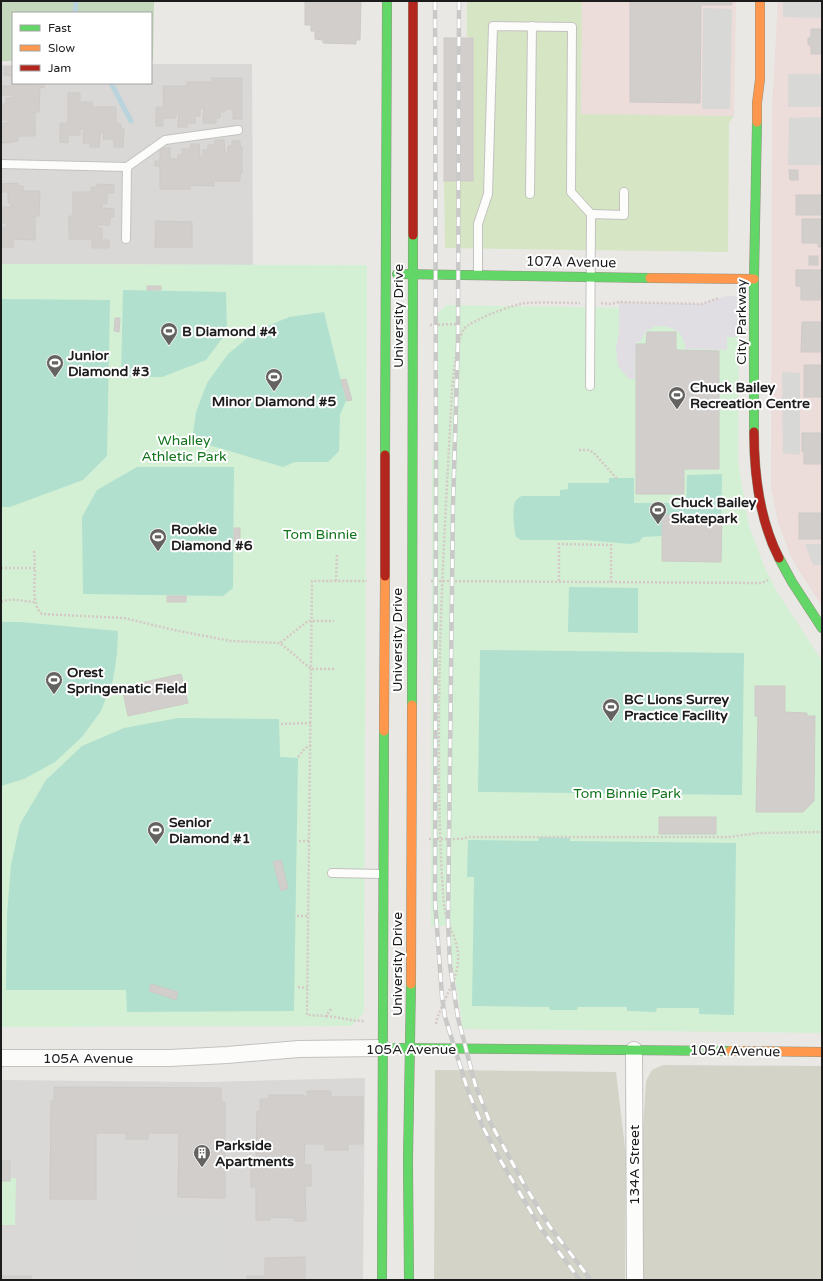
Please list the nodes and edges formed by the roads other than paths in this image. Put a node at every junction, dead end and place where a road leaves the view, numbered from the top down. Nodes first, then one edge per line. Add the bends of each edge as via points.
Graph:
1 (387, 1) edge
2 (413, 1) edge
3 (760, 1) edge
4 (532, 26) junction
5 (238, 130) dead end
6 (1, 164) edge
7 (127, 167) junction
8 (624, 192) dead end
9 (530, 194) dead end
10 (591, 214) junction
11 (126, 239) dead end
12 (386, 274) junction
13 (413, 274) junction
14 (478, 275) junction
15 (591, 276) junction
16 (754, 279) junction
17 (590, 386) dead end
18 (822, 628) edge
19 (332, 873) dead end
20 (384, 874) junction
21 (383, 1048) junction
22 (410, 1048) junction
23 (634, 1050) junction
24 (822, 1052) edge
25 (1, 1058) edge
26 (382, 1280) edge
27 (409, 1280) edge
28 (634, 1280) edge

1 - 12 main road, University Drive
2 - 13 main road, University Drive
3 - 16 main road, City Parkway
4 - 9 lane
4 - 10 lane via 572,27 571,192
4 - 14 lane via 493,26 488,194 478,224
5 - 7 lane via 165,140
6 - 7 lane
7 - 11 lane
8 - 10 lane via 624,215
10 - 15 lane
12 - 13 main road, 107A Avenue
12 - 20 main road, University Drive
13 - 14 main road, 107A Avenue
13 - 22 main road, University Drive
14 - 15 main road, 107A Avenue
15 - 16 main road, 107A Avenue
15 - 17 lane
16 - 18 main road, City Parkway via 754,448 761,499 766,524 782,566
19 - 20 lane
20 - 21 main road, University Drive
21 - 22 main road, 105A Avenue
21 - 25 street, 105A Avenue via 299,1049 170,1058
21 - 26 main road, University Drive
22 - 23 main road, 105A Avenue
22 - 27 main road, University Drive
23 - 24 main road, 105A Avenue
23 - 28 street, 134A Street

